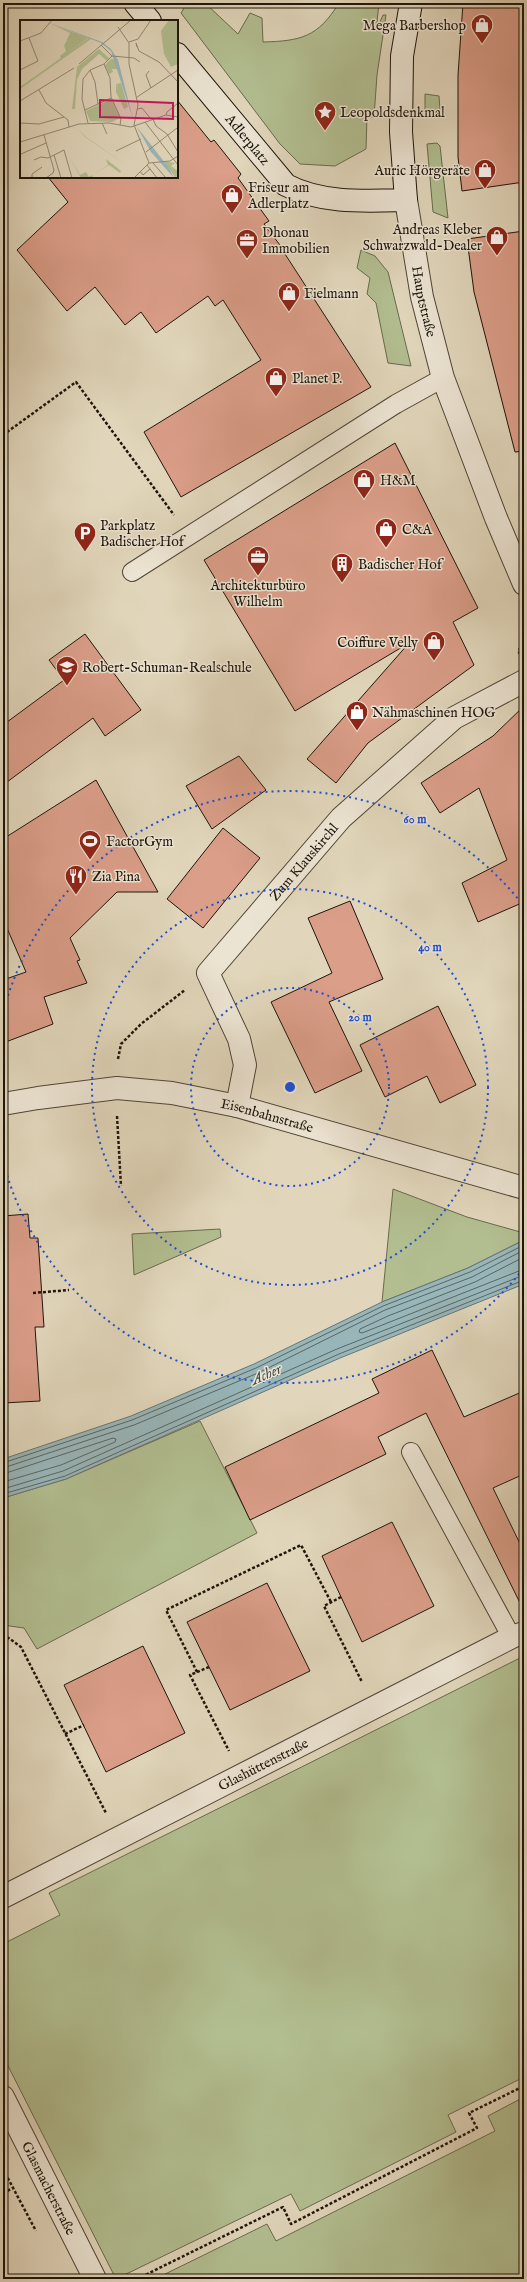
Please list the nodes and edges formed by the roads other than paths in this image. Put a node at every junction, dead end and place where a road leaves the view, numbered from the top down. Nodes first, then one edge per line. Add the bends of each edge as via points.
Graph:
1 (135, 3) edge
2 (411, 3) edge
3 (149, 20) edge
4 (178, 55) edge
5 (406, 200) junction
6 (443, 378) junction
7 (132, 572) dead end
8 (524, 584) edge
9 (524, 681) edge
10 (3, 1104) edge
11 (238, 1106) junction
12 (524, 1188) edge
13 (411, 1452) dead end
14 (518, 1635) edge
15 (3, 1897) edge
16 (3, 2097) edge
17 (95, 2279) edge

1 - 3 street
2 - 5 street, Hauptstraße via 402,56 401,132
4 - 5 street, Adlerplatz via 286,185 303,194 343,200
5 - 6 street, Hauptstraße via 422,297
6 - 7 lane via 396,404
6 - 8 street, Hauptstraße
9 - 11 street, Zum Klauskirchl via 454,718 341,818 208,973 239,1039 245,1064
10 - 11 street, Eisenbahnstraße via 117,1088 172,1093
11 - 12 street, Eisenbahnstraße
13 - 14 lane
14 - 15 street, Glashüttenstraße
16 - 17 street, Glasmacherstraße

